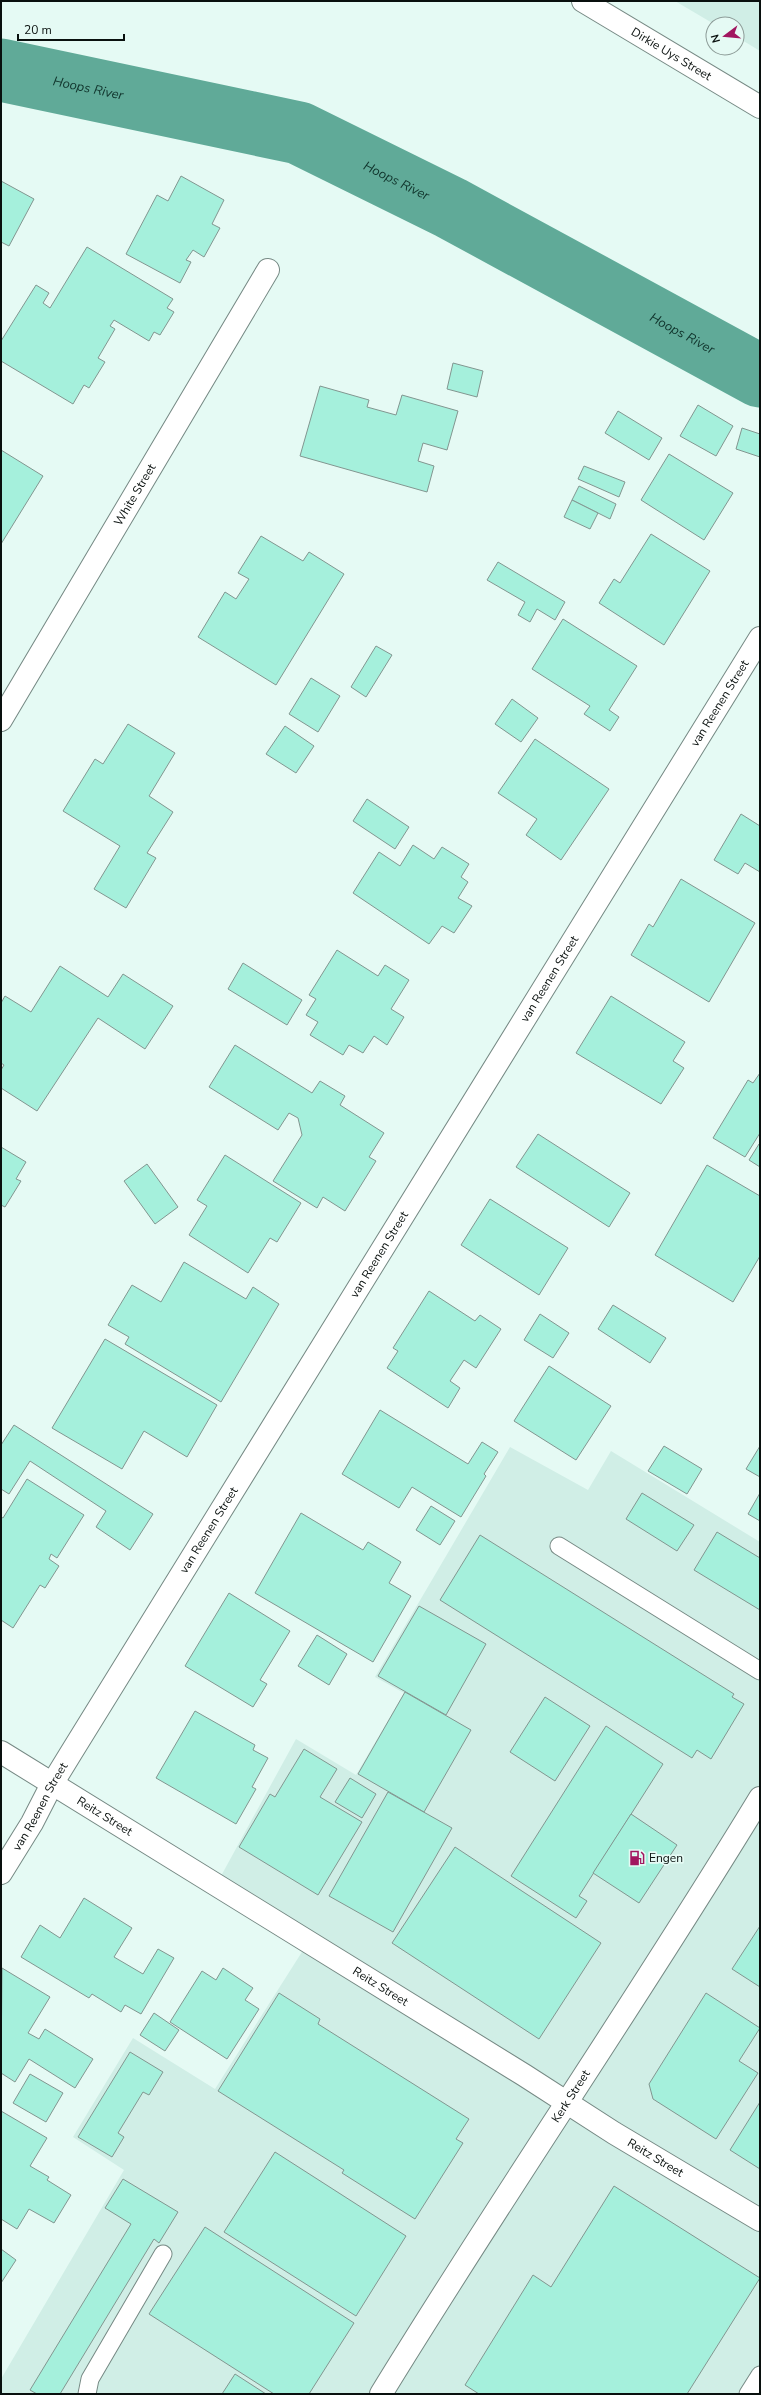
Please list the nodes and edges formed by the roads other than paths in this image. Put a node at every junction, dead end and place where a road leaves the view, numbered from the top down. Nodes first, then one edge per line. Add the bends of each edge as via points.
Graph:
1 (583, 1) edge
2 (760, 107) edge
3 (268, 270) dead end
4 (760, 638) edge
5 (1, 720) edge
6 (559, 1546) dead end
7 (760, 1671) edge
8 (1, 1752) edge
9 (52, 1784) junction
10 (760, 1798) edge
11 (1, 1873) edge
12 (567, 2103) junction
13 (760, 2220) edge
14 (163, 2254) dead end
15 (760, 2375) edge
16 (86, 2394) edge
17 (381, 2394) edge
18 (748, 2394) edge

1 - 2 street, Dirkie Uys Street
3 - 5 street, White Street
4 - 9 street, van Reenen Street
6 - 7 lane
8 - 9 street, Reitz Street
9 - 11 street, van Reenen Street via 32,1823
9 - 12 street, Reitz Street
10 - 12 street, Kerk Street via 687,1918
12 - 13 street, Reitz Street
12 - 17 street, Kerk Street via 461,2262
14 - 16 lane via 90,2379
15 - 18 lane

